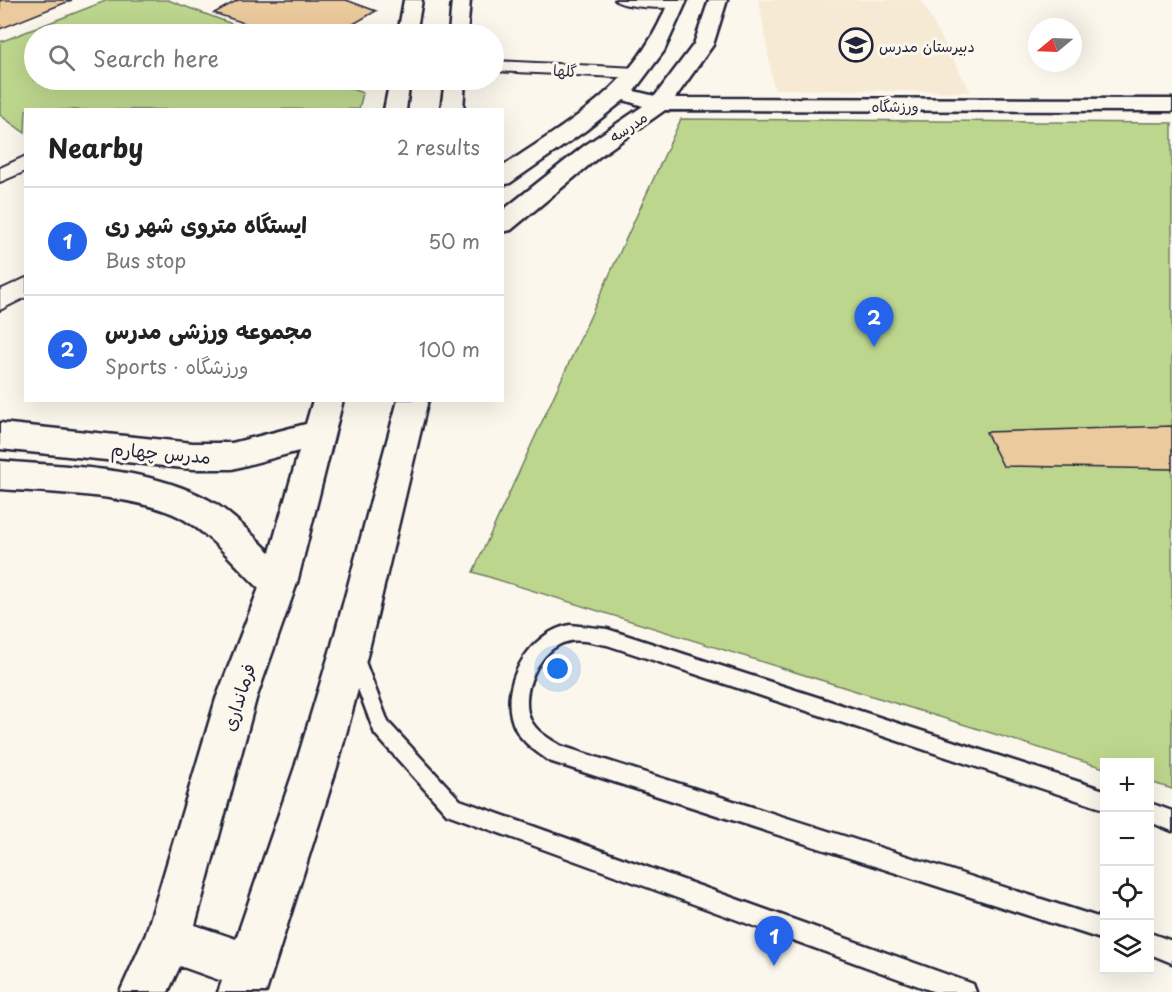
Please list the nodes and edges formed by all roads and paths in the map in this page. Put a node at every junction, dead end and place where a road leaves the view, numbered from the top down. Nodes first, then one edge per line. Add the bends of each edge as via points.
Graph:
1 (413, 0) edge
2 (461, 0) edge
3 (623, 0) edge
4 (718, 0) edge
5 (677, 1) edge
6 (409, 24) edge
7 (459, 24) edge
8 (504, 66) edge
9 (637, 73) junction
10 (398, 90) edge
11 (454, 90) edge
12 (620, 93) junction
13 (660, 104) junction
14 (1172, 105) edge
15 (395, 108) edge
16 (452, 108) edge
17 (24, 163) edge
18 (0, 176) edge
19 (504, 177) edge
20 (504, 222) edge
21 (24, 287) edge
22 (0, 301) edge
23 (412, 402) edge
24 (323, 417) edge
25 (0, 436) edge
26 (0, 474) edge
27 (279, 583) junction
28 (351, 645) junction
29 (1100, 798) edge
30 (1154, 815) edge
31 (1172, 820) edge
32 (1100, 929) edge
33 (168, 939) junction
34 (1154, 946) edge
35 (1172, 952) edge
36 (252, 981) edge
37 (144, 992) edge
38 (965, 992) edge

1 - 6 street
2 - 7 street
3 - 5 street
4 - 13 street, مدرسه via 703,45
5 - 9 street, مدرسه via 673,16
8 - 9 street, گلها
9 - 12 street, مدرسه
10 - 15 street
11 - 16 street
12 - 13 street, ورزشگاه
12 - 19 street, مدرسه
13 - 14 street, ورزشگاه
13 - 20 street, مدرسه via 592,150
17 - 18 street
21 - 22 street
23 - 28 street
24 - 25 street, مدرس چهارم via 232,456 193,456
24 - 27 street, فرمانداری
26 - 27 street via 138,491 173,500 196,510
27 - 33 street, فرمانداری via 236,699
28 - 36 street
28 - 38 lane via 381,728 454,807
29 - 32 lane via 576,631 556,637 537,654 520,683 519,712 529,734 556,754
30 - 31 lane
33 - 36 street
33 - 37 street, فرمانداری
34 - 35 lane

